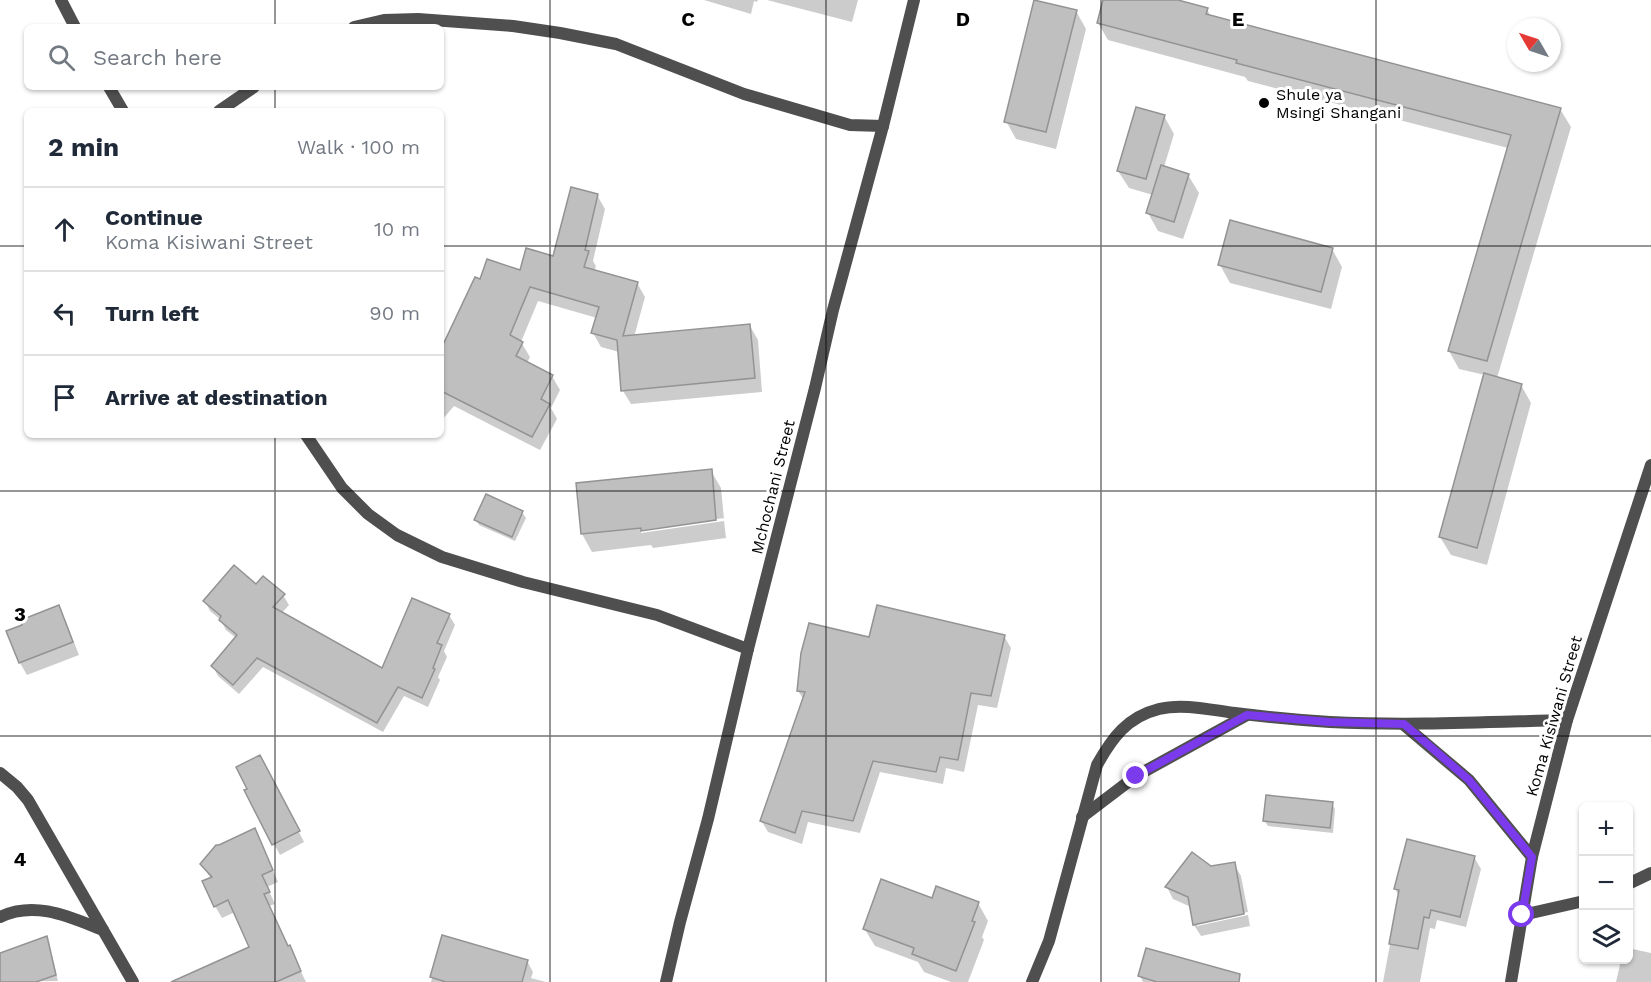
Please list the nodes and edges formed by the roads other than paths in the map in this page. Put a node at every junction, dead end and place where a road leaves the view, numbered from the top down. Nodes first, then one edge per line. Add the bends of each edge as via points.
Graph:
1 (61, 0) edge
2 (914, 0) edge
3 (73, 24) edge
4 (367, 24) edge
5 (111, 90) edge
6 (250, 90) edge
7 (121, 108) edge
8 (223, 108) edge
9 (882, 126) junction
10 (308, 438) edge
11 (1651, 465) edge
12 (748, 649) junction
13 (1247, 715) junction
14 (1567, 720) junction
15 (1404, 724) junction
16 (0, 773) edge
17 (1082, 817) junction
18 (1532, 857) junction
19 (1651, 873) edge
20 (1633, 882) edge
21 (1579, 902) edge
22 (1522, 915) junction
23 (0, 917) edge
24 (103, 930) junction
25 (133, 982) edge
26 (666, 982) edge
27 (1032, 982) edge
28 (1511, 982) edge

1 - 3 street
2 - 9 street, Mchochani Street
4 - 9 street via 418,18 560,33 616,45 744,94 850,125
5 - 7 street
6 - 8 street
9 - 12 street, Mchochani Street
10 - 12 street via 342,488 397,535 442,556 523,582 657,615
11 - 14 street, Koma Kisiwani Street
12 - 26 street, Mchochani Street
13 - 15 street
13 - 17 street via 1136,776
13 - 17 street via 1170,707 1134,720 1108,744 1096,765
14 - 15 street
14 - 18 street, Koma Kisiwani Street
15 - 18 street via 1469,780
16 - 24 street via 28,800
17 - 27 street via 1049,941
18 - 22 street, Koma Kisiwani Street
19 - 20 street
21 - 22 street
22 - 28 street, Koma Kisiwani Street
23 - 24 street via 45,910
24 - 25 street

